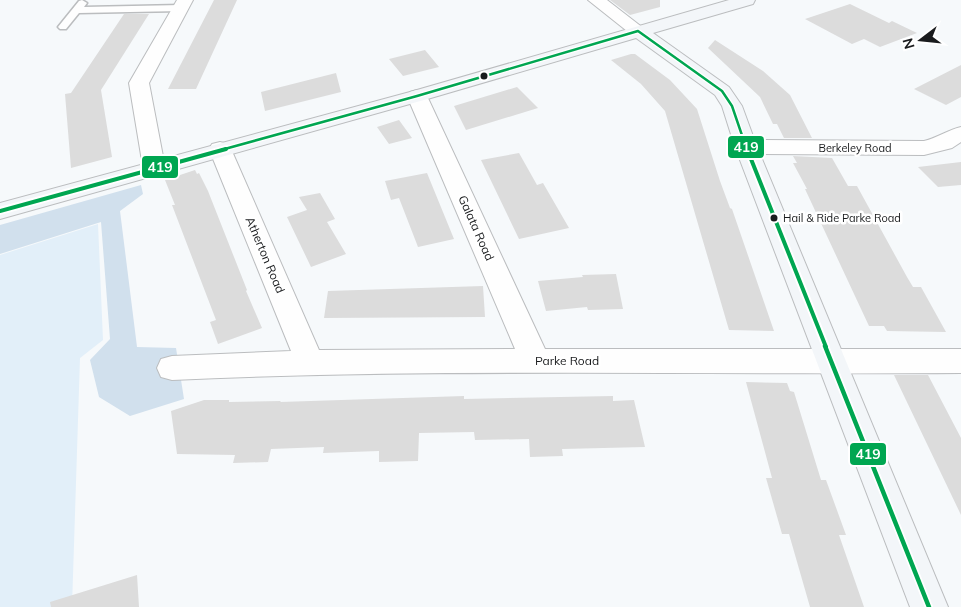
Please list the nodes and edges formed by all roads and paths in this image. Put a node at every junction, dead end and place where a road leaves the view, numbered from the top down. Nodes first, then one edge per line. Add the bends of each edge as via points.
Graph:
1 (84, 0) edge
2 (596, 0) edge
3 (747, 0) edge
4 (183, 4) edge
5 (76, 10) junction
6 (63, 27) dead end
7 (638, 31) junction
8 (417, 96) junction
9 (961, 133) edge
10 (746, 148) junction
11 (220, 149) junction
12 (154, 167) junction
13 (0, 211) edge
14 (535, 360) junction
15 (961, 361) edge
16 (310, 362) junction
17 (832, 363) junction
18 (172, 368) dead end
19 (929, 607) edge

1 - 5 lane
2 - 7 street
3 - 7 street
4 - 5 lane
4 - 12 street via 140,83
5 - 6 lane
7 - 8 street
7 - 10 street via 722,91 732,106
8 - 11 street
8 - 14 street, Galata Road
9 - 10 street, Berkeley Road via 944,143 924,148
10 - 17 street
11 - 12 street
11 - 16 street, Atherton Road
12 - 13 street
14 - 16 street, Parke Road
14 - 17 street, Parke Road
15 - 17 street, Parke Road
16 - 18 street, Parke Road
17 - 19 street

